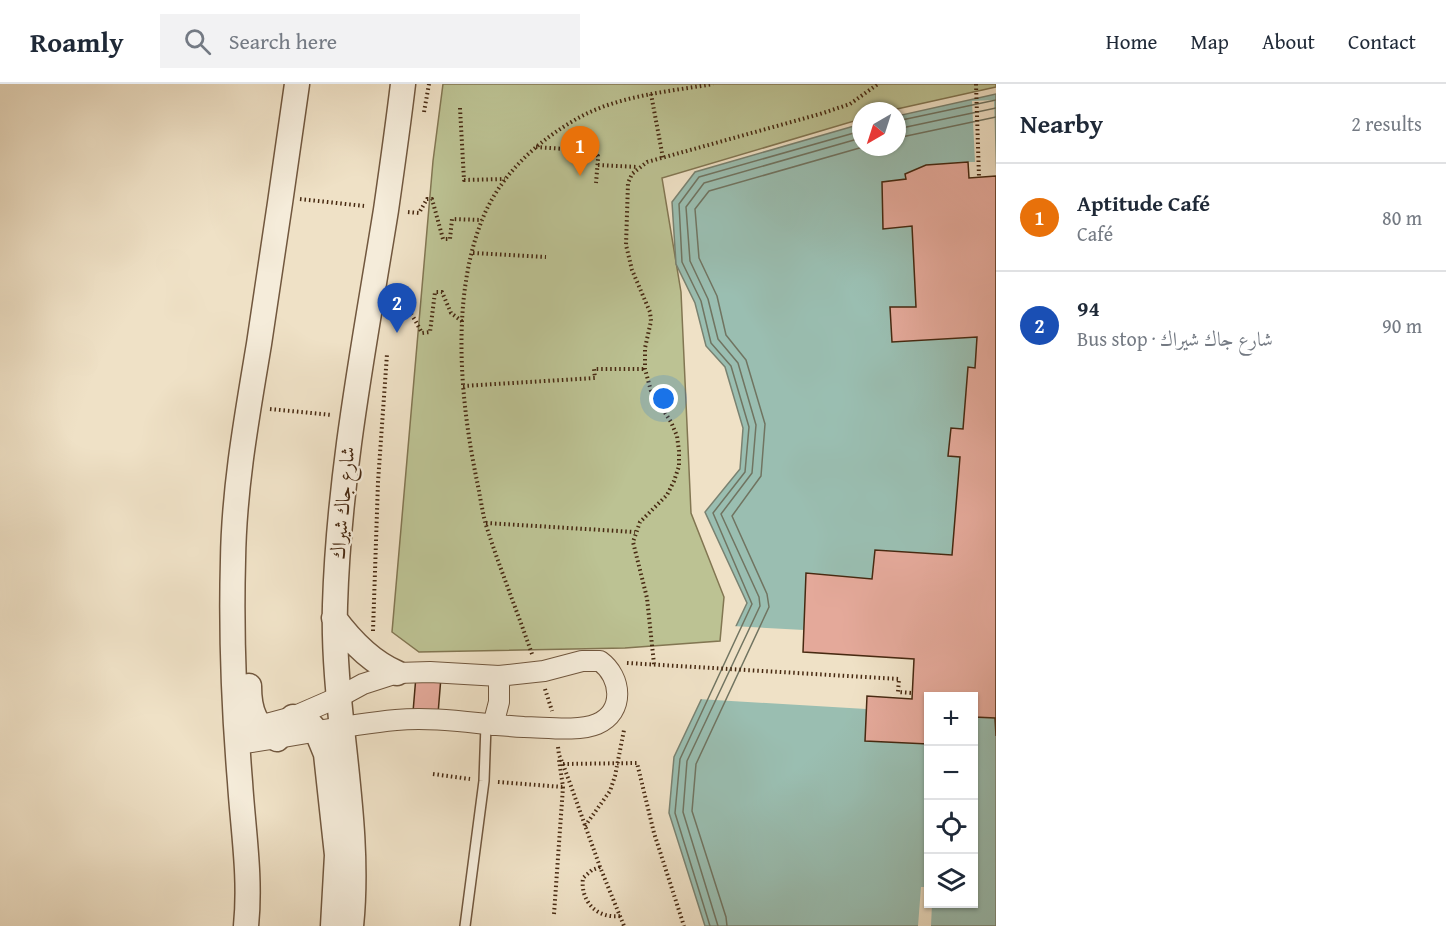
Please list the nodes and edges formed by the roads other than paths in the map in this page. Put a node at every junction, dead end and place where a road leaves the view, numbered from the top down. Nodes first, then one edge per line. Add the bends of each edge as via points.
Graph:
1 (297, 84) edge
2 (404, 84) edge
3 (334, 618) junction
4 (397, 674) junction
5 (499, 676) junction
6 (339, 697) junction
7 (293, 717) junction
8 (490, 725) junction
9 (341, 728) junction
10 (317, 732) junction
11 (253, 735) junction
12 (246, 926) edge
13 (333, 926) edge
14 (351, 926) edge
15 (465, 926) edge

1 - 11 street via 237,491 233,561
2 - 3 street, شارع جاك شيراك via 351,417 339,521
3 - 4 street via 356,645
3 - 6 street, شارع جاك شيراك
4 - 5 street
4 - 6 street via 363,684
5 - 8 street via 500,702
5 - 8 street via 600,661 616,679 618,696 611,712 589,727
6 - 7 street
6 - 9 street, شارع جاك شيراك
7 - 10 street via 310,724
7 - 11 street
8 - 9 street via 411,719
8 - 15 lane
9 - 10 street
9 - 14 street, شارع جاك شيراك via 355,872
10 - 11 street
10 - 13 street via 326,754 336,845
11 - 12 street

